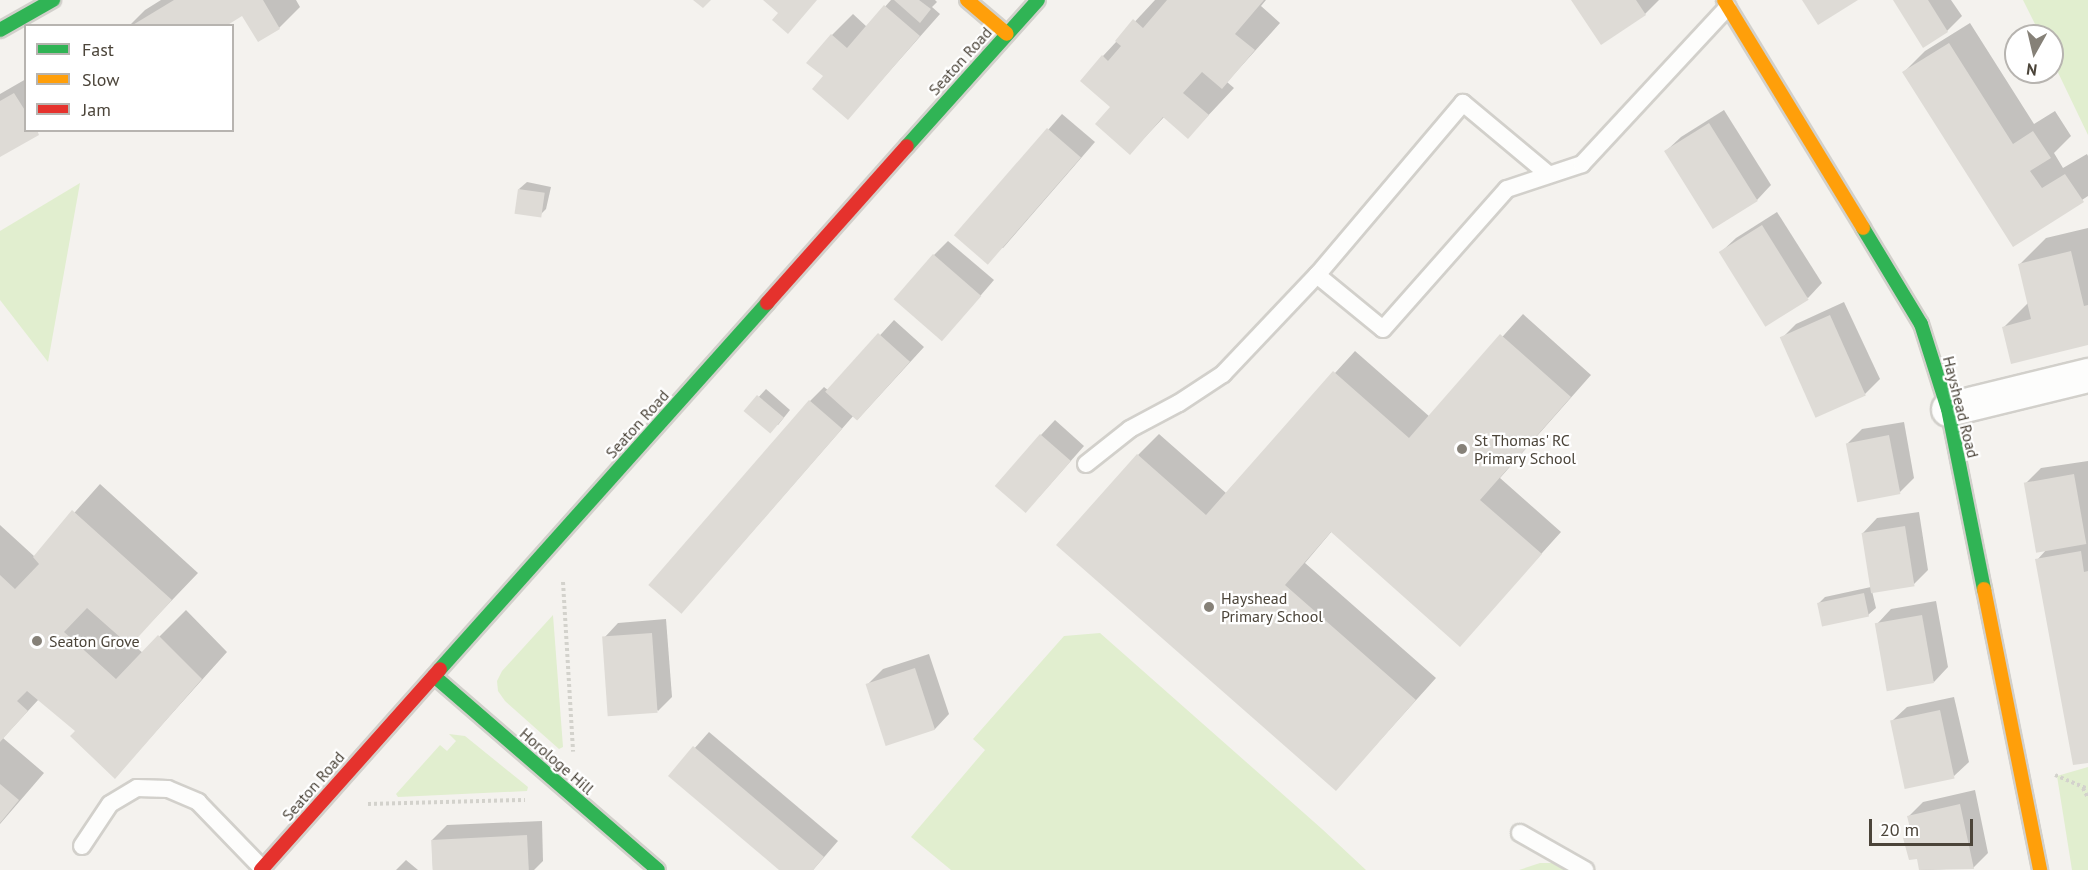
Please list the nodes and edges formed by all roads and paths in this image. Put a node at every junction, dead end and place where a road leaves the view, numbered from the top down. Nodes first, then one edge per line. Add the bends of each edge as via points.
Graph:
1 (53, 0) edge
2 (967, 0) edge
3 (1038, 0) edge
4 (1726, 3) edge
5 (0, 30) edge
6 (1007, 34) junction
7 (1548, 174) junction
8 (1317, 275) junction
9 (2088, 375) edge
10 (1948, 409) junction
11 (1086, 464) dead end
12 (434, 676) junction
13 (2066, 779) dead end
14 (2088, 784) edge
15 (2082, 786) junction
16 (2088, 789) edge
17 (2088, 798) edge
18 (1520, 833) dead end
19 (82, 846) dead end
20 (262, 869) edge
21 (658, 870) edge
22 (1585, 870) edge
23 (2040, 870) edge

1 - 5 street
2 - 6 street
3 - 6 street, Seaton Road
4 - 7 lane via 1582,164
4 - 10 street, Hayshead Road via 1921,324
6 - 12 street, Seaton Road
7 - 8 lane via 1507,189 1383,329
7 - 8 lane via 1464,103
8 - 11 lane via 1223,374 1130,429
9 - 10 street
10 - 23 street, Hayshead Road
12 - 20 street, Seaton Road
12 - 21 street, Horologe Hill
13 - 15 path
14 - 15 path
15 - 16 path
15 - 17 path
18 - 22 lane
19 - 20 lane via 110,804 137,788 168,789 198,802

